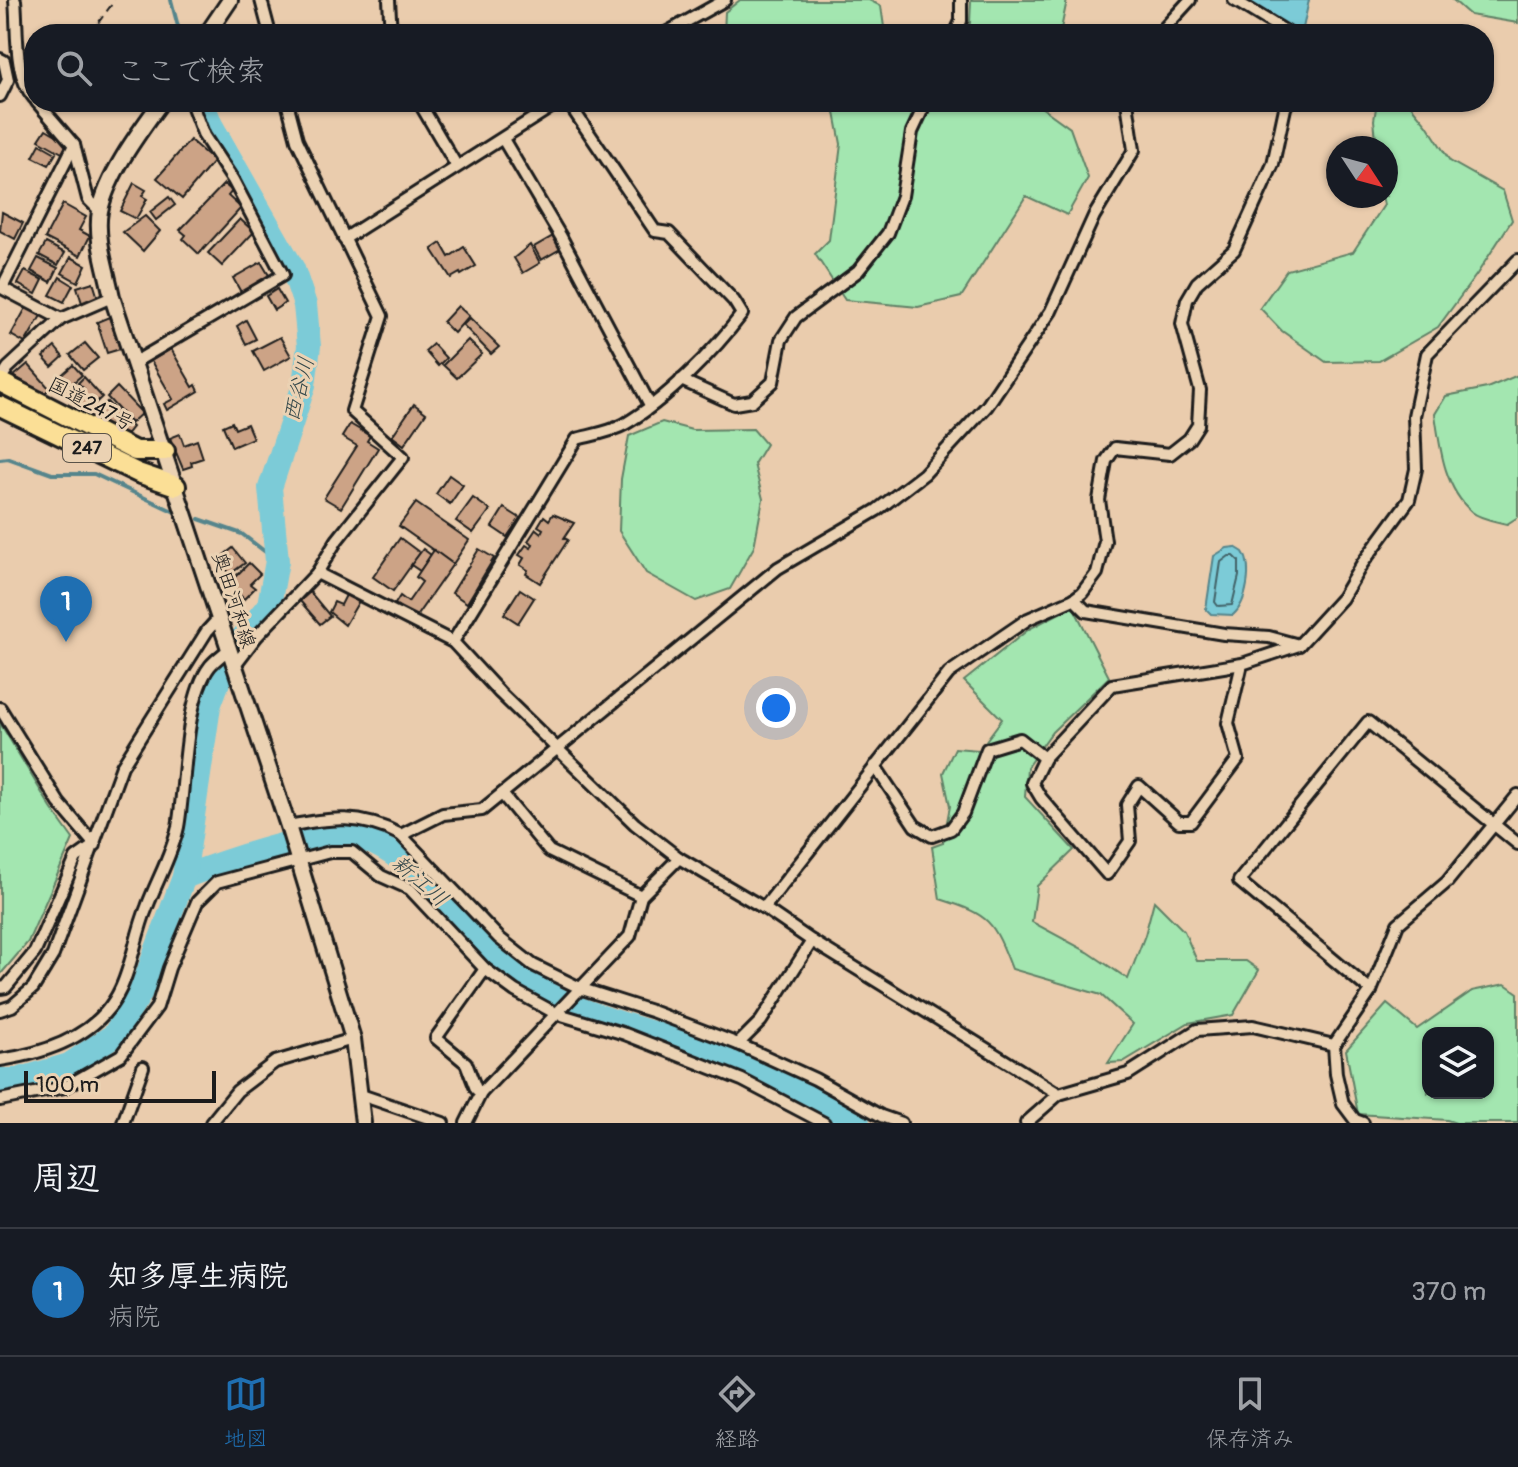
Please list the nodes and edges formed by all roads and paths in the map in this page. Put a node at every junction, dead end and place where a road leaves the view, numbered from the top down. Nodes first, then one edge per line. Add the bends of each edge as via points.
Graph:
1 (15, 0) edge
2 (115, 0) edge
3 (230, 0) edge
4 (261, 0) edge
5 (389, 0) edge
6 (725, 0) edge
7 (961, 0) edge
8 (1190, 0) edge
9 (1234, 0) edge
10 (97, 24) edge
11 (214, 24) edge
12 (267, 24) edge
13 (390, 24) edge
14 (682, 24) edge
15 (960, 24) edge
16 (1168, 24) edge
17 (1274, 24) edge
18 (0, 59) edge
19 (24, 83) edge
20 (0, 96) edge
21 (46, 112) edge
22 (154, 112) edge
23 (195, 112) edge
24 (290, 112) edge
25 (425, 112) edge
26 (544, 112) edge
27 (575, 112) edge
28 (921, 112) edge
29 (1128, 112) edge
30 (1284, 112) edge
31 (503, 139) junction
32 (74, 145) junction
33 (456, 165) junction
34 (100, 211) junction
35 (344, 239) junction
36 (1518, 260) edge
37 (1, 287) edge
38 (112, 297) junction
39 (61, 319) junction
40 (135, 362) junction
41 (681, 380) junction
42 (0, 381) edge
43 (650, 405) junction
44 (0, 406) edge
45 (165, 451) junction
46 (176, 486) junction
47 (317, 573) junction
48 (1074, 599) junction
49 (217, 620) junction
50 (453, 642) junction
51 (226, 643) junction
52 (1299, 645) junction
53 (1242, 664) junction
54 (234, 666) junction
55 (0, 708) edge
56 (558, 750) junction
57 (1044, 758) junction
58 (875, 766) junction
59 (502, 794) junction
60 (1518, 795) edge
61 (1494, 825) junction
62 (288, 826) junction
63 (401, 835) junction
64 (1518, 844) edge
65 (95, 845) junction
66 (679, 858) junction
67 (298, 861) junction
68 (641, 896) junction
69 (764, 908) junction
70 (812, 941) junction
71 (485, 969) junction
72 (0, 988) edge
73 (579, 991) junction
74 (1371, 991) junction
75 (0, 1010) edge
76 (555, 1013) junction
77 (353, 1039) junction
78 (738, 1044) junction
79 (1334, 1045) junction
80 (0, 1060) edge
81 (143, 1067) dead end
82 (481, 1093) junction
83 (1059, 1094) junction
84 (361, 1095) junction
85 (0, 1100) edge
86 (123, 1123) edge
87 (211, 1123) edge
88 (363, 1123) edge
89 (443, 1123) edge
90 (466, 1123) edge
91 (824, 1123) edge
92 (901, 1123) edge
93 (1026, 1123) edge
94 (1363, 1123) edge

1 - 19 street
2 - 10 path
3 - 11 main road
4 - 12 street
5 - 13 street
6 - 14 street
7 - 15 street
8 - 16 street
9 - 17 street
18 - 20 street via 8,80
21 - 32 street
22 - 34 main road, 奥田河和線 via 113,177
23 - 40 street via 283,275
24 - 35 street via 297,140
25 - 33 street
26 - 31 street
27 - 41 street via 655,231 669,233 742,314 719,345
28 - 41 street via 888,233 858,271 796,317 781,340 773,382 752,401 734,404
29 - 56 street via 1134,150 1094,216 1051,311 987,406 924,474 877,510 778,568
30 - 48 street via 1273,164 1234,250 1197,283 1187,300 1182,324 1200,390 1198,425 1170,454 1115,448 1106,461 1099,500 1105,541 1097,573
31 - 33 street
31 - 43 street
32 - 34 street via 88,199
32 - 37 street
33 - 35 street
34 - 38 main road, 奥田河和線
35 - 47 street via 382,316 352,411 403,457
36 - 52 street via 1427,354 1414,416 1416,469 1409,500 1342,598
37 - 39 street
38 - 39 street
38 - 40 main road, 奥田河和線
39 - 42 street
40 - 45 main road, 奥田河和線
41 - 43 street
42 - 45 highway, 国道247号 / 247 via 135,451
43 - 50 street via 623,425 577,439
44 - 46 highway, 国道247号 / 247
45 - 46 main road, 奥田河和線
46 - 49 main road, 奥田河和線
47 - 50 street
47 - 54 street
48 - 52 street via 1086,611
48 - 58 street via 1028,619 949,673
49 - 51 main road, 奥田河和線
49 - 65 street via 122,766
50 - 56 street
51 - 54 main road, 奥田河和線
51 - 80 street via 197,692 177,829 121,988 109,1009 63,1044
52 - 53 street
53 - 57 street via 1112,685
53 - 57 street via 1228,723 1238,759 1191,822 1179,822 1139,786 1127,805 1130,841 1107,874 1032,783
54 - 62 main road, 奥田河和線
55 - 65 street via 59,803
56 - 59 street
56 - 66 street
57 - 58 street via 1020,739 987,749 963,813 951,829 932,836 915,826
58 - 69 street
59 - 63 street via 482,810 443,814
59 - 68 street via 549,851
60 - 61 street
61 - 64 street
61 - 74 street via 1447,882 1398,924
61 - 74 street via 1368,722 1239,881
62 - 63 street via 335,817 379,823
62 - 67 main road, 奥田河和線
63 - 73 street via 499,938
65 - 72 street via 76,858 35,952
65 - 75 street via 53,955 33,988
66 - 68 street
66 - 69 street
67 - 71 street via 352,852 381,876 410,889
67 - 77 main road, 奥田河和線
67 - 85 street via 217,882 197,902 157,1007 121,1055 65,1087
68 - 73 street via 630,936
69 - 70 street
70 - 78 street via 761,1021
70 - 83 street
71 - 76 street
71 - 82 street via 436,1038 466,1063
73 - 76 street
73 - 78 street
74 - 79 street
76 - 82 street
76 - 91 street via 742,1080
77 - 84 main road, 奥田河和線
77 - 87 street via 275,1062 237,1091
78 - 92 street
79 - 83 street via 1253,1026 1197,1030 1128,1074
79 - 94 street via 1343,1104
81 - 86 street
82 - 90 street
83 - 93 street
84 - 88 main road, 奥田河和線
84 - 89 street

